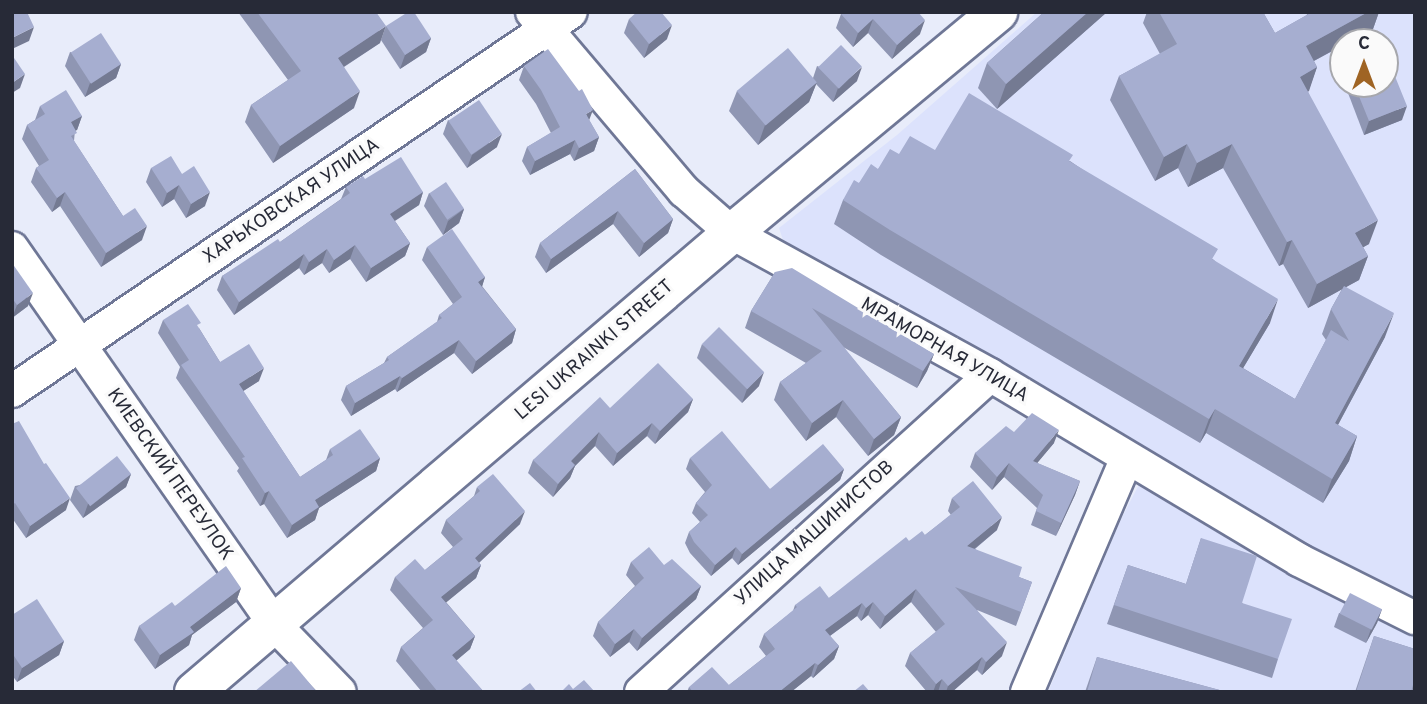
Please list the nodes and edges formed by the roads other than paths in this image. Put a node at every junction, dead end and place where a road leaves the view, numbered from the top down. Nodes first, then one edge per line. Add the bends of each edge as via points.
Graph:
1 (571, 12) edge
2 (998, 12) edge
3 (538, 21) edge
4 (732, 233) junction
5 (12, 248) edge
6 (79, 346) junction
7 (990, 375) junction
8 (12, 391) edge
9 (1127, 458) junction
10 (1415, 618) edge
11 (275, 625) junction
12 (194, 692) edge
13 (340, 692) edge
14 (641, 692) edge
15 (1027, 692) edge

1 - 3 street, ХАРЬКОВСКАЯ УЛИЦА
2 - 4 main road, LESI UKRAINKI STREET
3 - 4 street, МРАМОРНАЯ УЛИЦА via 684,191
3 - 6 street, ХАРЬКОВСКАЯ УЛИЦА
4 - 7 street, МРАМОРНАЯ УЛИЦА
4 - 11 main road, LESI UKRAINKI STREET
5 - 6 street, КИЕВСКИЙ ПЕРЕУЛОК
6 - 8 street, ХАРЬКОВСКАЯ УЛИЦА
6 - 11 street, КИЕВСКИЙ ПЕРЕУЛОК
7 - 9 street, МРАМОРНАЯ УЛИЦА
7 - 14 street, УЛИЦА МАШИНИСТОВ
9 - 10 street, МРАМОРНАЯ УЛИЦА via 1299,560
9 - 15 street
11 - 12 main road, LESI UKRAINKI STREET
11 - 13 street, КИЕВСКИЙ ПЕРЕУЛОК

